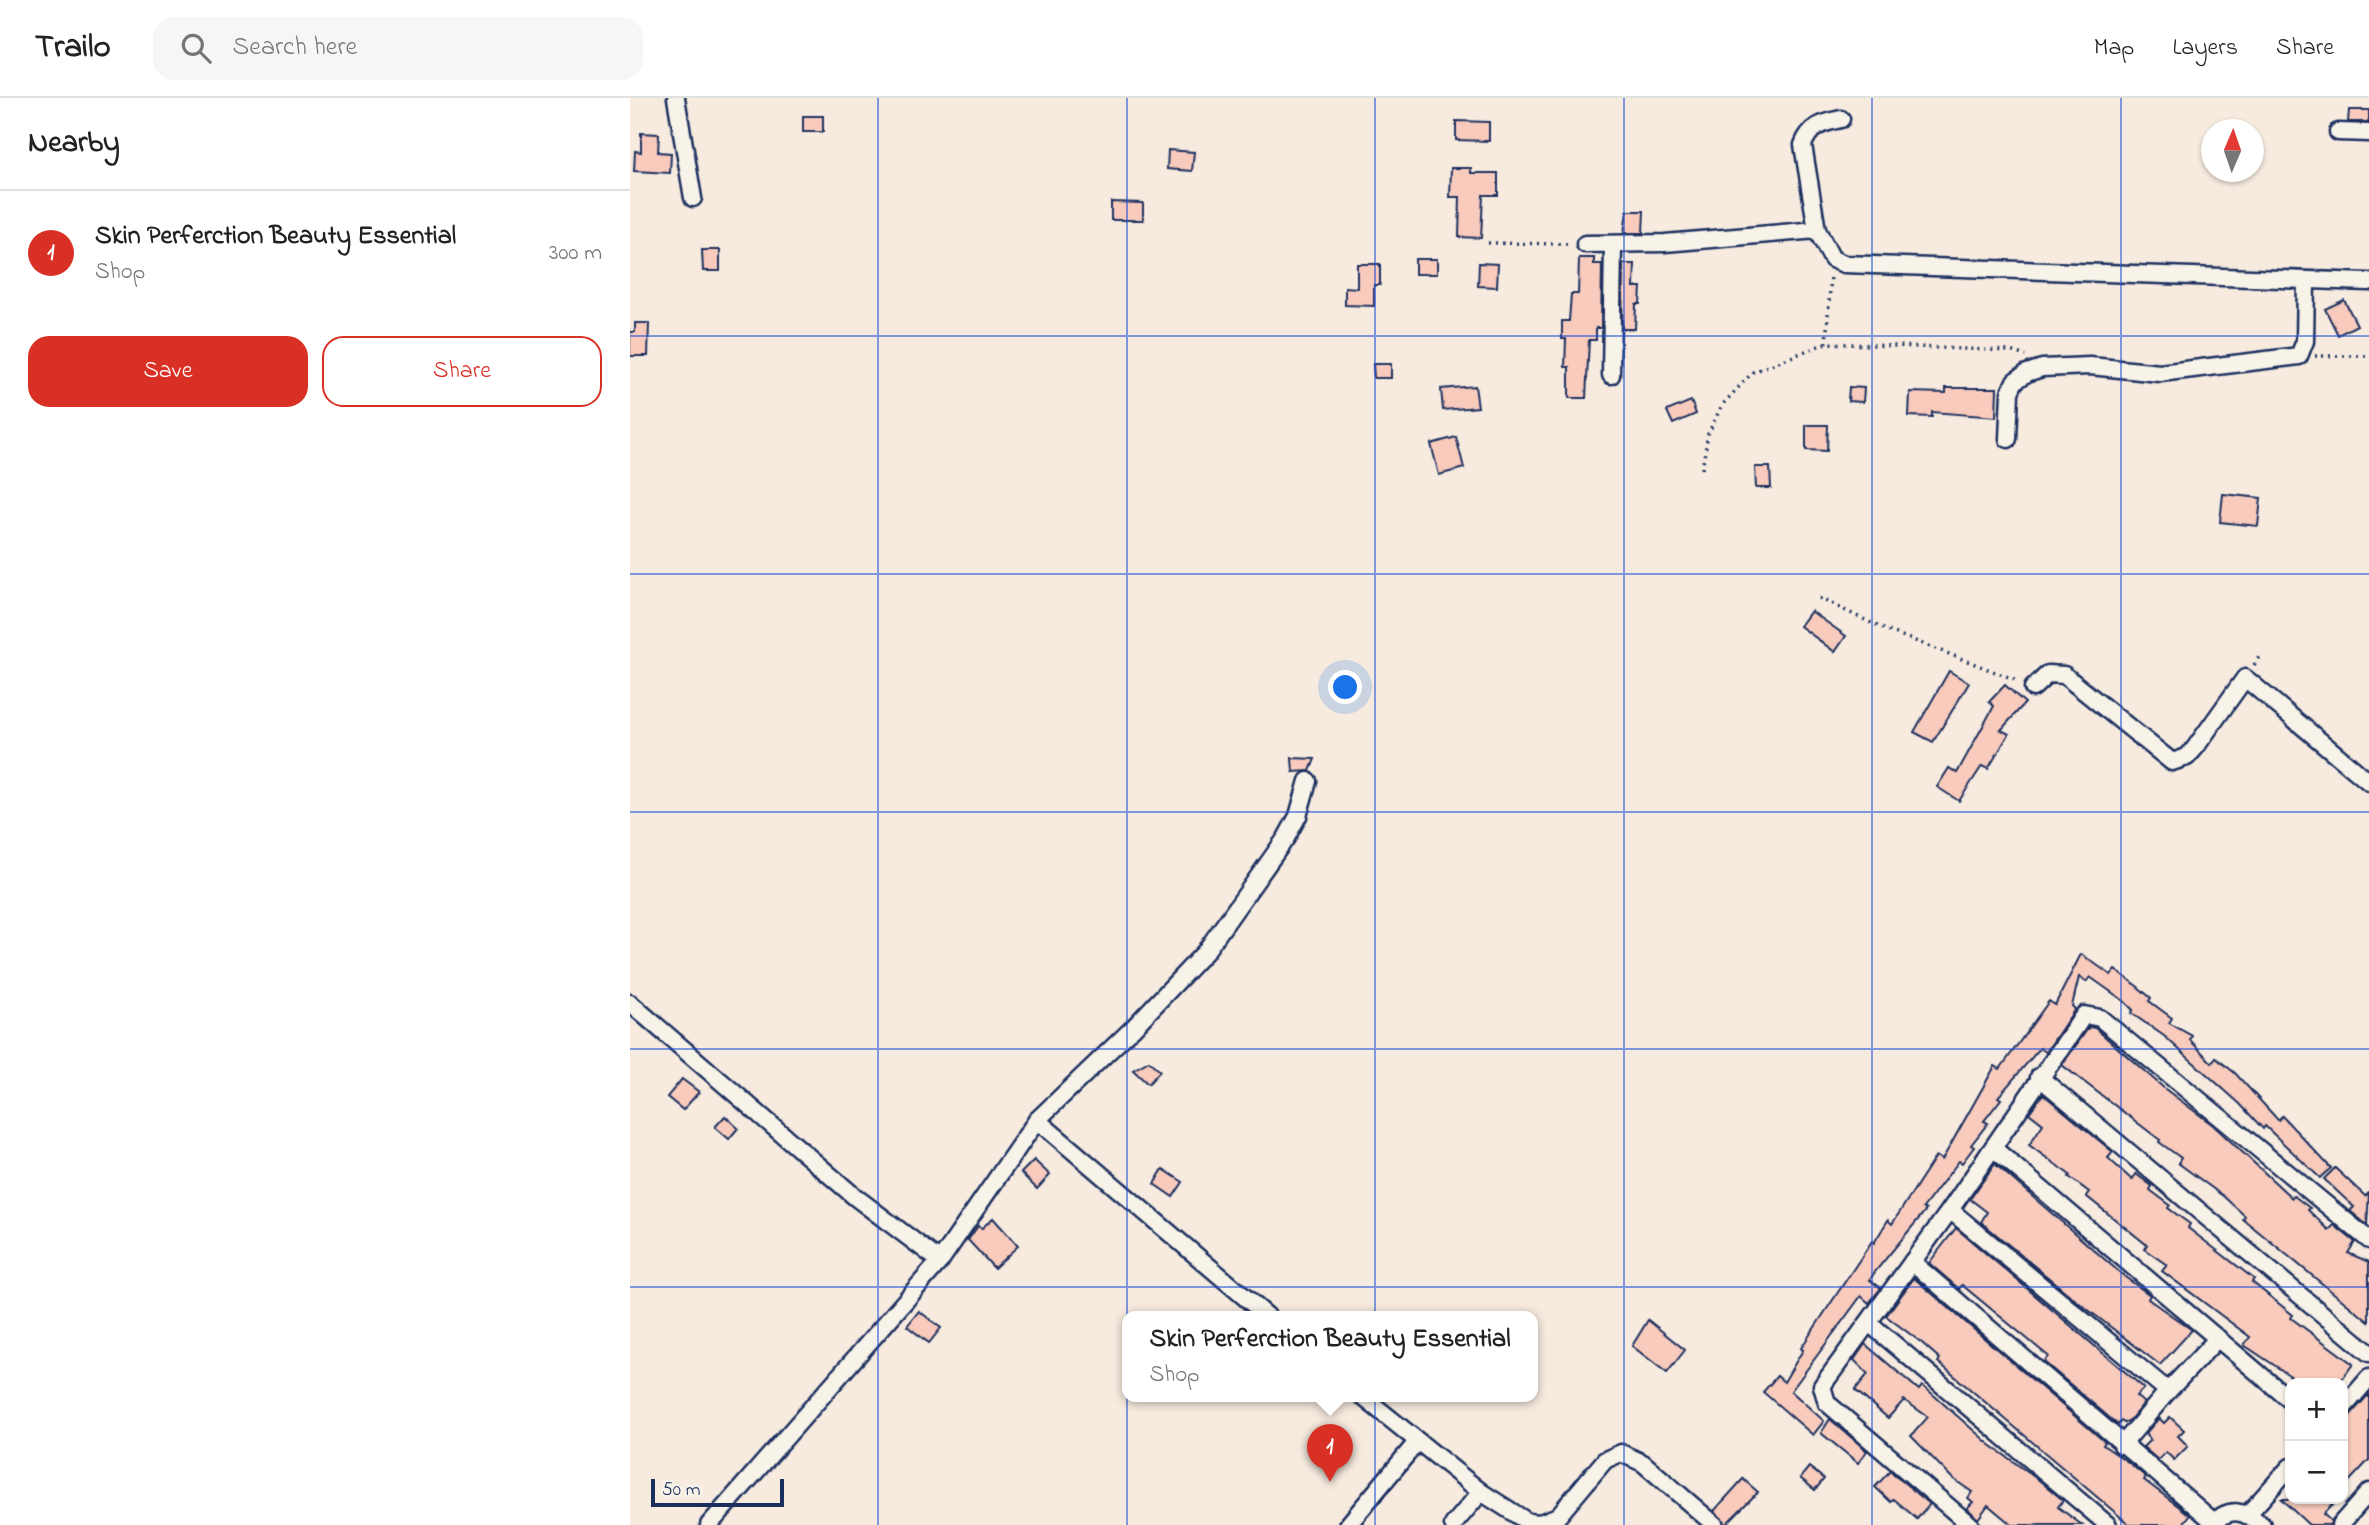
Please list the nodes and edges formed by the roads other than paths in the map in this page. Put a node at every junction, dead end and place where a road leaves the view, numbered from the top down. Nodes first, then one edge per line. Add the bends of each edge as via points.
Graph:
1 (676, 98) edge
2 (1841, 119) dead end
3 (2337, 132) dead end
4 (2369, 133) edge
5 (693, 198) dead end
6 (1817, 230) junction
7 (1586, 244) dead end
8 (1613, 245) junction
9 (2306, 281) junction
10 (2369, 282) edge
11 (1611, 375) dead end
12 (2008, 439) dead end
13 (2033, 688) road end
14 (1308, 781) dead end
15 (2369, 782) edge
16 (630, 1003) edge
17 (2039, 1077) junction
18 (1037, 1120) junction
19 (1993, 1148) junction
20 (1950, 1210) junction
21 (2369, 1240) edge
22 (940, 1261) junction
23 (1912, 1262) junction
24 (1262, 1311) edge
25 (1869, 1323) junction
26 (2218, 1338) junction
27 (2369, 1353) edge
28 (2369, 1378) edge
29 (2168, 1391) junction
30 (2285, 1396) edge
31 (1369, 1402) edge
32 (2348, 1402) edge
33 (1417, 1442) junction
34 (2122, 1445) junction
35 (2285, 1473) edge
36 (1481, 1492) junction
37 (2369, 1492) edge
38 (2248, 1514) junction
39 (2212, 1524) edge
40 (709, 1525) edge
41 (1348, 1525) edge
42 (1453, 1525) edge
43 (1715, 1525) edge
44 (1970, 1525) edge
45 (2108, 1525) edge
46 (2262, 1525) edge
47 (2340, 1525) edge

1 - 5 street
2 - 6 street via 1813,128 1803,145
3 - 4 street
6 - 8 street
6 - 9 street via 1832,259 1858,266
7 - 8 street
8 - 11 street
9 - 10 street
9 - 12 street via 2305,341 2299,356 2160,373 2090,366 2042,368 2015,381 2010,393
13 - 15 street via 2048,674 2064,675 2172,762 2187,757 2195,748 2245,678
14 - 18 street via 1286,838 1205,952
16 - 22 street via 854,1196
17 - 19 street
17 - 21 street via 2080,1018 2094,1015
17 - 27 street
18 - 22 street
18 - 24 street
19 - 20 street
19 - 26 street
20 - 23 street
20 - 29 street
22 - 40 street
23 - 25 street
23 - 34 street
25 - 44 street via 1825,1380 1823,1396
25 - 45 street
26 - 29 street
26 - 30 street
28 - 32 street
29 - 34 street
31 - 33 street
33 - 36 street
33 - 41 street
34 - 39 street
35 - 38 street
36 - 42 street
36 - 43 street via 1514,1515 1540,1523 1558,1516 1605,1460 1621,1453 1643,1463
37 - 47 street
38 - 39 street via 2228,1512
38 - 46 street

